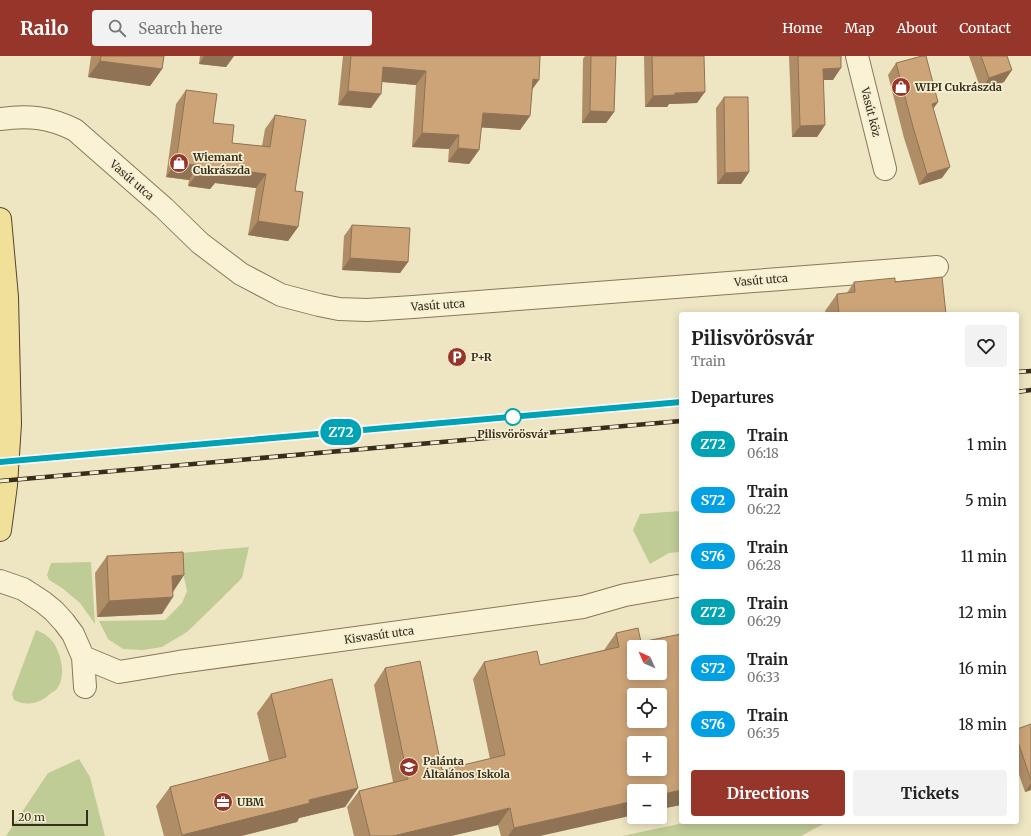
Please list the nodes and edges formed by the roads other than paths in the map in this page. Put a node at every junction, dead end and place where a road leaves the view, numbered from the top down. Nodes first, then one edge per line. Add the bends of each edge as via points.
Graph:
1 (857, 56) edge
2 (0, 119) edge
3 (885, 169) dead end
4 (0, 219) edge
5 (937, 267) dead end
6 (4, 297) edge
7 (0, 530) edge
8 (0, 580) edge
9 (677, 586) dead end
10 (83, 657) junction
11 (85, 687) dead end

1 - 3 street, Vasút köz
2 - 5 street, Vasút utca via 41,118 75,130 164,208 200,244 242,274 282,294 339,309 367,310 482,302
4 - 6 main road
6 - 7 main road via 10,424
8 - 10 street via 23,589 54,611 73,634
9 - 10 street, Kisvasút utca via 625,595 583,608 119,672
10 - 11 street

